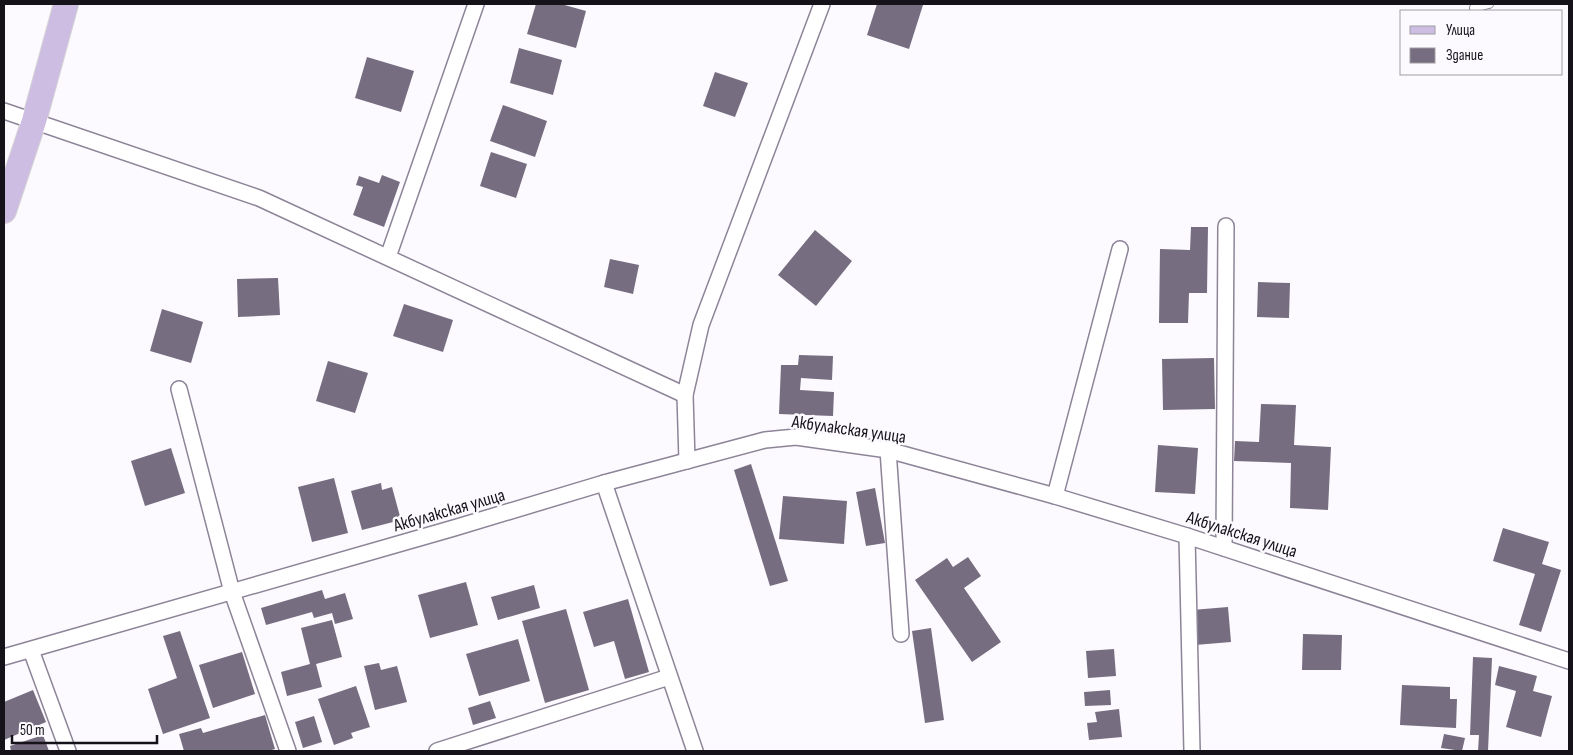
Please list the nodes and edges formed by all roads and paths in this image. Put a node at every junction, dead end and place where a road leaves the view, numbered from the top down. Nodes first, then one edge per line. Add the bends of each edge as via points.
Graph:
1 (66, 4) edge
2 (476, 4) edge
3 (822, 4) edge
4 (1489, 4) edge
5 (1474, 8) dead end
6 (4, 111) edge
7 (34, 121) junction
8 (4, 211) edge
9 (1226, 226) dead end
10 (1120, 248) dead end
11 (388, 257) junction
12 (179, 389) dead end
13 (685, 395) junction
14 (888, 450) junction
15 (686, 461) junction
16 (604, 483) junction
17 (1055, 496) junction
18 (1187, 536) junction
19 (1224, 548) junction
20 (232, 592) junction
21 (901, 634) dead end
22 (31, 650) junction
23 (4, 657) edge
24 (1569, 661) edge
25 (669, 677) junction
26 (68, 751) edge
27 (288, 751) edge
28 (437, 751) edge
29 (695, 751) edge
30 (1192, 751) edge

1 - 7 main road
2 - 11 street
3 - 13 street via 702,325
4 - 5 lane
6 - 7 street
7 - 8 main road
7 - 11 street via 259,198
9 - 19 street
10 - 17 street
11 - 13 street
12 - 20 street
13 - 15 street
14 - 15 street, Акбулакская улица via 796,437 764,440
14 - 17 street, Акбулакская улица
14 - 21 street
15 - 16 street, Акбулакская улица
16 - 20 street, Акбулакская улица
16 - 25 street
17 - 18 street, Акбулакская улица
18 - 19 street, Акбулакская улица
18 - 30 street
19 - 24 street, Акбулакская улица
20 - 22 street, Акбулакская улица
20 - 27 street
22 - 23 street, Акбулакская улица
22 - 26 street
25 - 28 street
25 - 29 street

